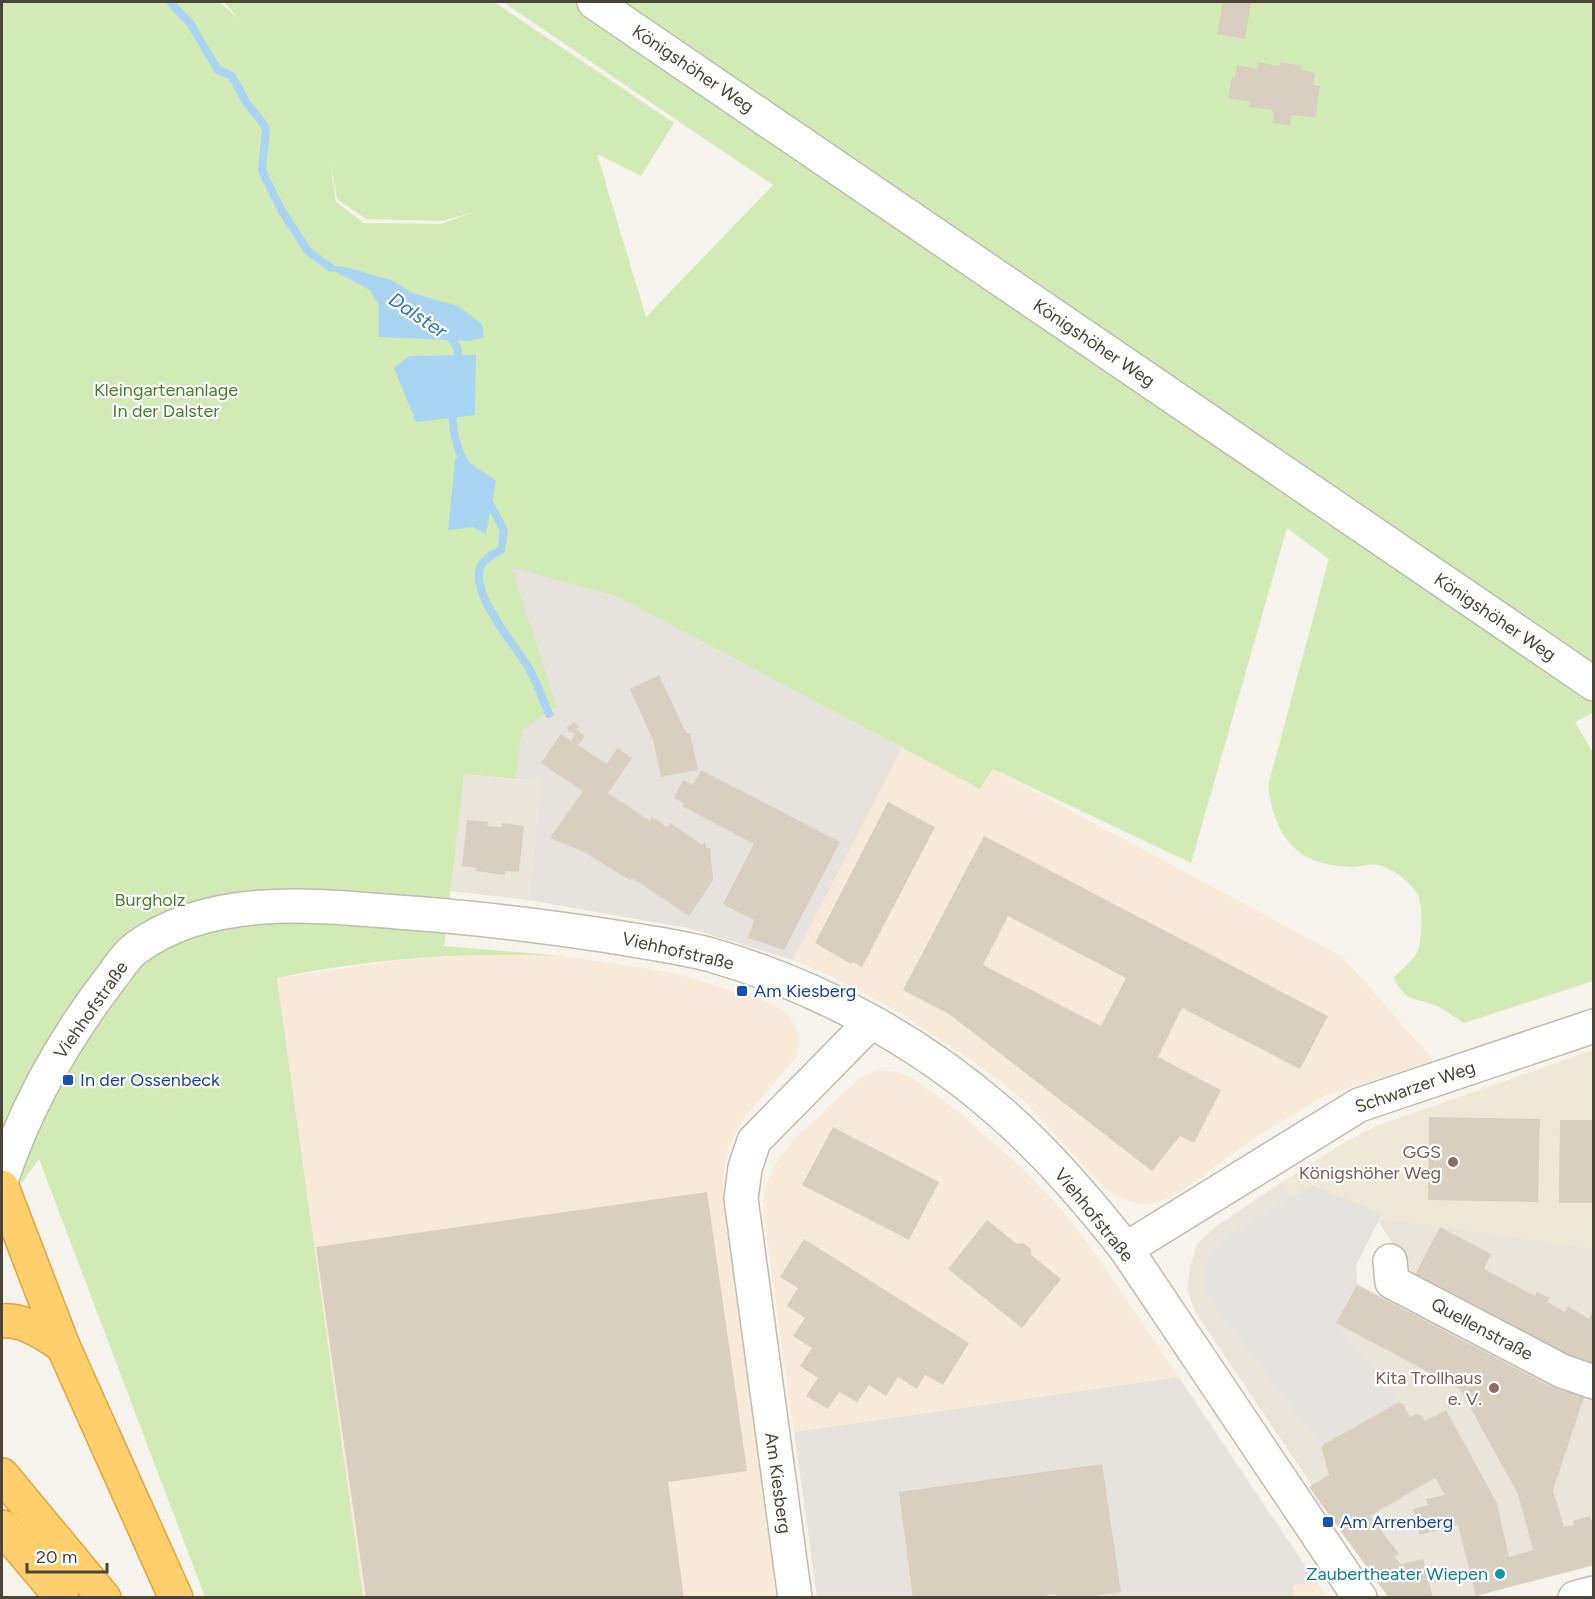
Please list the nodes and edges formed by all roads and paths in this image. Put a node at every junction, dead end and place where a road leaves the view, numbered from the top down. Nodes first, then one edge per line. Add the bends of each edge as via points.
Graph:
1 (594, 2) edge
2 (1593, 684) edge
3 (870, 1023) junction
4 (1593, 1026) edge
5 (7, 1163) edge
6 (2, 1187) edge
7 (1126, 1249) junction
8 (1390, 1261) dead end
9 (2, 1321) edge
10 (63, 1346) junction
11 (1593, 1382) edge
12 (2, 1475) edge
13 (2, 1527) edge
14 (24, 1552) junction
15 (1593, 1593) edge
16 (49, 1598) edge
17 (62, 1598) edge
18 (104, 1598) edge
19 (176, 1598) edge
20 (795, 1598) edge
21 (1360, 1598) edge
22 (1575, 1598) edge

1 - 2 street, Königshöher Weg
3 - 5 street, Viehhofstraße via 819,995 763,972 664,945 484,917 357,909 239,908 183,923 134,949 56,1060
3 - 7 street, Viehhofstraße via 930,1058 999,1112 1085,1198
3 - 20 street, Am Kiesberg via 754,1141 745,1168 741,1199
4 - 7 street, Schwarzer Weg via 1359,1106
6 - 10 highway
7 - 21 street, Viehhofstraße
8 - 11 street, Quellenstraße via 1392,1282 1562,1371
9 - 10 highway via 38,1330
10 - 19 highway
12 - 18 highway
13 - 14 highway
14 - 16 highway
14 - 17 highway
15 - 22 street

